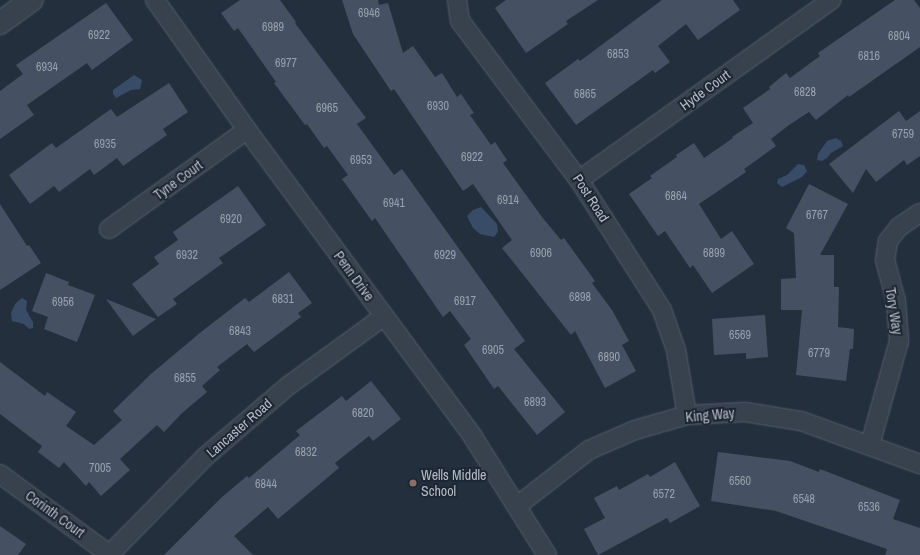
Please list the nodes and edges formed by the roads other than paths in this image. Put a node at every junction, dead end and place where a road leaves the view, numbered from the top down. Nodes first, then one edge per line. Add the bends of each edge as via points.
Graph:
1 (32, 0) edge
2 (155, 0) edge
3 (457, 0) edge
4 (831, 0) edge
5 (0, 23) edge
6 (247, 130) junction
7 (579, 180) junction
8 (920, 213) edge
9 (109, 229) dead end
10 (383, 317) junction
11 (686, 415) junction
12 (870, 445) junction
13 (920, 464) edge
14 (0, 474) edge
15 (517, 506) junction
16 (109, 555) edge
17 (547, 555) edge

1 - 5 street
2 - 6 street, Penn Drive
3 - 7 street, Post Road via 460,21
4 - 7 street, Hyde Court
6 - 9 street, Tyne Court
6 - 10 street, Penn Drive
7 - 11 street, Post Road via 662,310 676,350
8 - 12 street, Tory Way via 899,227 888,241 885,260 896,301 899,341
10 - 15 street, Penn Drive via 472,437
10 - 16 street, Lancaster Road via 288,386 206,456
11 - 12 street, King Way via 745,412 801,420
11 - 15 street, King Way via 635,430 589,450
12 - 13 street, King Way
14 - 16 street, Corinth Court
15 - 17 street, Penn Drive

